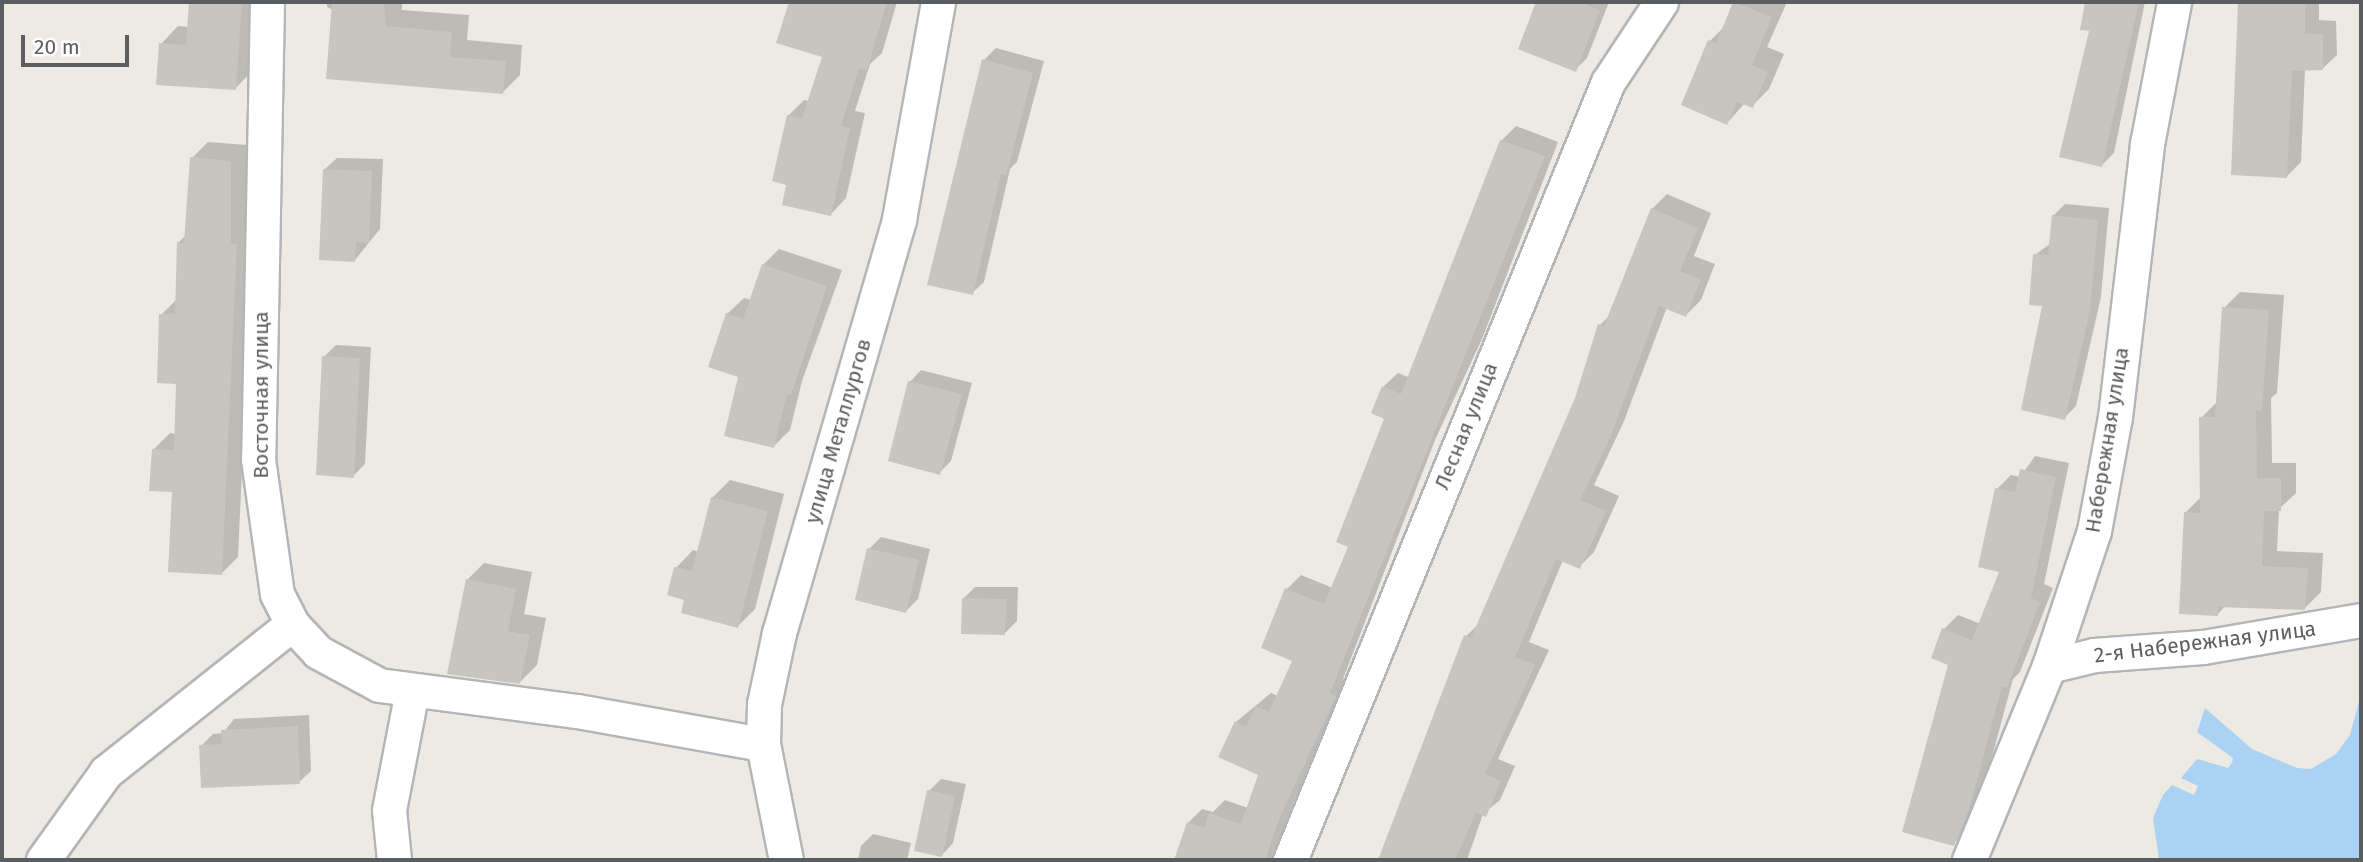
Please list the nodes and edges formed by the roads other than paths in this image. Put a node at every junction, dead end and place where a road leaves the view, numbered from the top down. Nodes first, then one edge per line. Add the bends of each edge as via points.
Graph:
1 (267, 2) edge
2 (938, 2) edge
3 (1661, 2) edge
4 (2174, 2) edge
5 (2361, 620) edge
6 (292, 624) junction
7 (2049, 666) junction
8 (412, 691) junction
9 (763, 744) junction
10 (43, 860) edge
11 (394, 860) edge
12 (786, 860) edge
13 (1290, 860) edge
14 (1969, 860) edge

1 - 6 street, Восточная улица via 258,459 277,594
2 - 9 street, улица Металлургов via 899,219 779,633 764,704
3 - 13 street, Лесная улица via 1608,82
4 - 7 street, Набережная улица via 2147,144 2104,485 2083,570
5 - 7 street, 2-я Набережная улица via 2238,642 2094,655
6 - 8 street, Восточная улица via 318,652 349,671 379,685
6 - 10 street via 106,772
7 - 14 street, Набережная улица
8 - 9 street, Восточная улица via 578,711
8 - 11 street via 389,810
9 - 12 street, улица Металлургов

